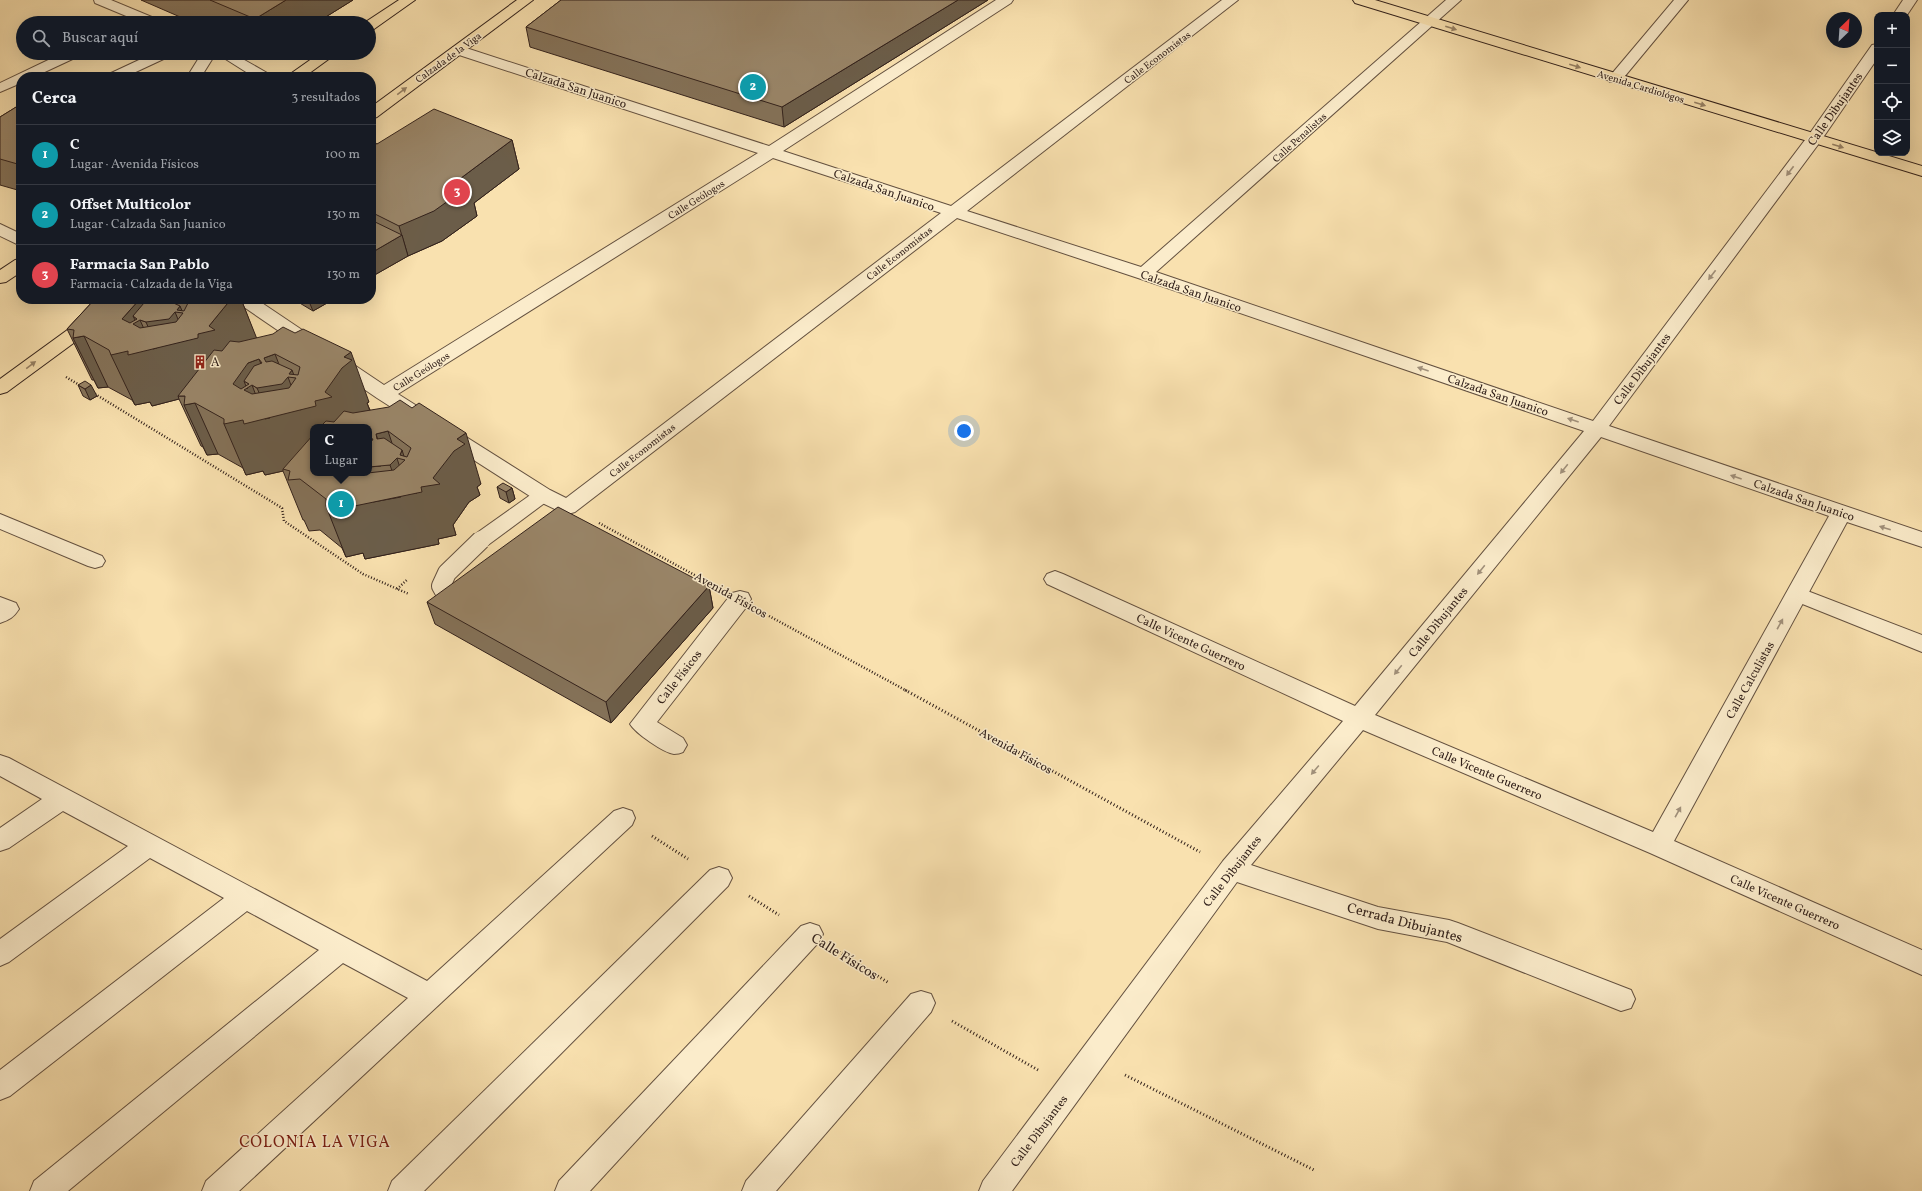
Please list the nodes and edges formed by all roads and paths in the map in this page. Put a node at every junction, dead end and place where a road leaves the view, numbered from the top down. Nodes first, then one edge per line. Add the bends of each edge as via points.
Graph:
1 (100, 0) edge
2 (408, 0) edge
3 (526, 0) edge
4 (1006, 0) edge
5 (1231, 0) edge
6 (1360, 0) edge
7 (1454, 0) edge
8 (1681, 0) edge
9 (1910, 0) edge
10 (1902, 12) edge
11 (133, 16) edge
12 (376, 21) edge
13 (1429, 21) junction
14 (458, 50) junction
15 (1874, 52) edge
16 (59, 60) edge
17 (150, 60) edge
18 (205, 60) edge
19 (234, 60) edge
20 (320, 60) edge
21 (33, 72) edge
22 (125, 72) edge
23 (197, 72) edge
24 (255, 72) edge
25 (302, 72) edge
26 (1615, 79) junction
27 (16, 80) edge
28 (0, 88) edge
29 (376, 110) edge
30 (1814, 139) junction
31 (771, 152) junction
32 (1922, 171) edge
33 (952, 212) junction
34 (0, 228) edge
35 (16, 237) edge
36 (16, 267) edge
37 (1144, 274) junction
38 (0, 278) edge
39 (115, 304) edge
40 (251, 304) edge
41 (38, 360) junction
42 (0, 388) edge
43 (85, 388) edge
44 (92, 393) dead end
45 (384, 394) junction
46 (1597, 428) junction
47 (543, 495) junction
48 (568, 508) junction
49 (1841, 513) junction
50 (0, 521) edge
51 (551, 522) edge
52 (1922, 540) edge
53 (95, 561) dead end
54 (1055, 579) dead end
55 (1797, 594) junction
56 (416, 597) dead end
57 (740, 600) junction
58 (0, 605) edge
59 (0, 615) edge
60 (482, 616) edge
61 (1922, 644) edge
62 (1359, 718) junction
63 (675, 745) dead end
64 (0, 765) edge
65 (62, 798) junction
66 (622, 818) joint
67 (0, 841) edge
68 (149, 845) junction
69 (1659, 846) junction
70 (1232, 869) junction
71 (719, 878) junction
72 (245, 897) junction
73 (810, 934) junction
74 (341, 948) junction
75 (0, 954) edge
76 (1922, 963) edge
77 (429, 996) junction
78 (1621, 999) dead end
79 (921, 1003) junction
80 (0, 1087) edge
81 (1150, 1088) dead end
82 (1071, 1089) junction
83 (1314, 1170) dead end
84 (45, 1191) edge
85 (217, 1191) edge
86 (403, 1191) edge
87 (570, 1191) edge
88 (757, 1191) edge
89 (994, 1191) edge

1 - 11 lane
2 - 12 main road
3 - 14 main road, Calzada de la Viga
4 - 31 street, Calle Geólogos
5 - 33 street, Calle Economistas
6 - 13 main road, Avenida Cardiológos
7 - 13 street, Calle Penalistas
8 - 26 street
9 - 10 street
13 -> 26 main road, Avenida Cardiológos
13 - 37 street, Calle Penalistas
29 -> 14 main road, Calzada de la Viga
14 - 31 street, Calzada San Juanico
15 - 30 street, Calle Dibujantes
16 - 21 lane
17 - 22 lane
18 - 23 lane
19 - 24 lane
20 - 25 main road
26 -> 30 main road, Avenida Cardiológos
27 - 28 lane
30 -> 32 main road, Avenida Cardiológos
30 -> 46 street, Calle Dibujantes
31 - 33 street, Calzada San Juanico
31 - 45 street, Calle Geólogos
33 - 37 street, Calzada San Juanico
33 - 48 street, Calle Economistas
34 - 35 street
36 - 38 main road
46 -> 37 street, Calzada San Juanico
39 - 41 main road
40 - 45 street
42 -> 41 main road
41 - 43 path
44 - 56 path via 282,508 284,521 363,574
45 - 47 street
49 -> 46 street, Calzada San Juanico
46 -> 62 street, Calle Dibujantes
47 - 48 street
47 - 60 lane, bridge via 481,540 447,573 441,586 446,595
48 - 51 lane
48 - 57 path, Avenida Físicos
52 -> 49 street, Calzada San Juanico
49 - 55 street, Calle Calculistas
50 - 53 lane
54 - 62 street, Calle Vicente Guerrero
55 - 61 lane
69 -> 55 street, Calle Calculistas
57 - 63 street, Calle Físicos via 642,724
57 - 70 path, Avenida Físicos
58 - 59 street via 8,609
62 - 69 street, Calle Vicente Guerrero
62 -> 70 street, Calle Dibujantes
64 - 65 street
65 - 67 street
65 - 68 street
66 - 71 path, Calle Físicos
66 - 77 street
68 - 72 street
68 - 75 street
69 - 76 street, Calle Vicente Guerrero
70 - 78 street, Cerrada Dibujantes via 1378,918 1449,931
70 - 82 street, Calle Dibujantes
71 - 73 path, Calle Físicos
71 - 86 street
72 - 74 street
72 - 80 street
73 - 79 path, Calle Físicos
73 - 87 street
74 - 77 street
74 - 84 street
77 - 85 street
79 - 82 path, Calle Físicos
79 - 88 street
81 - 83 path
82 - 89 street, Calle Dibujantes

